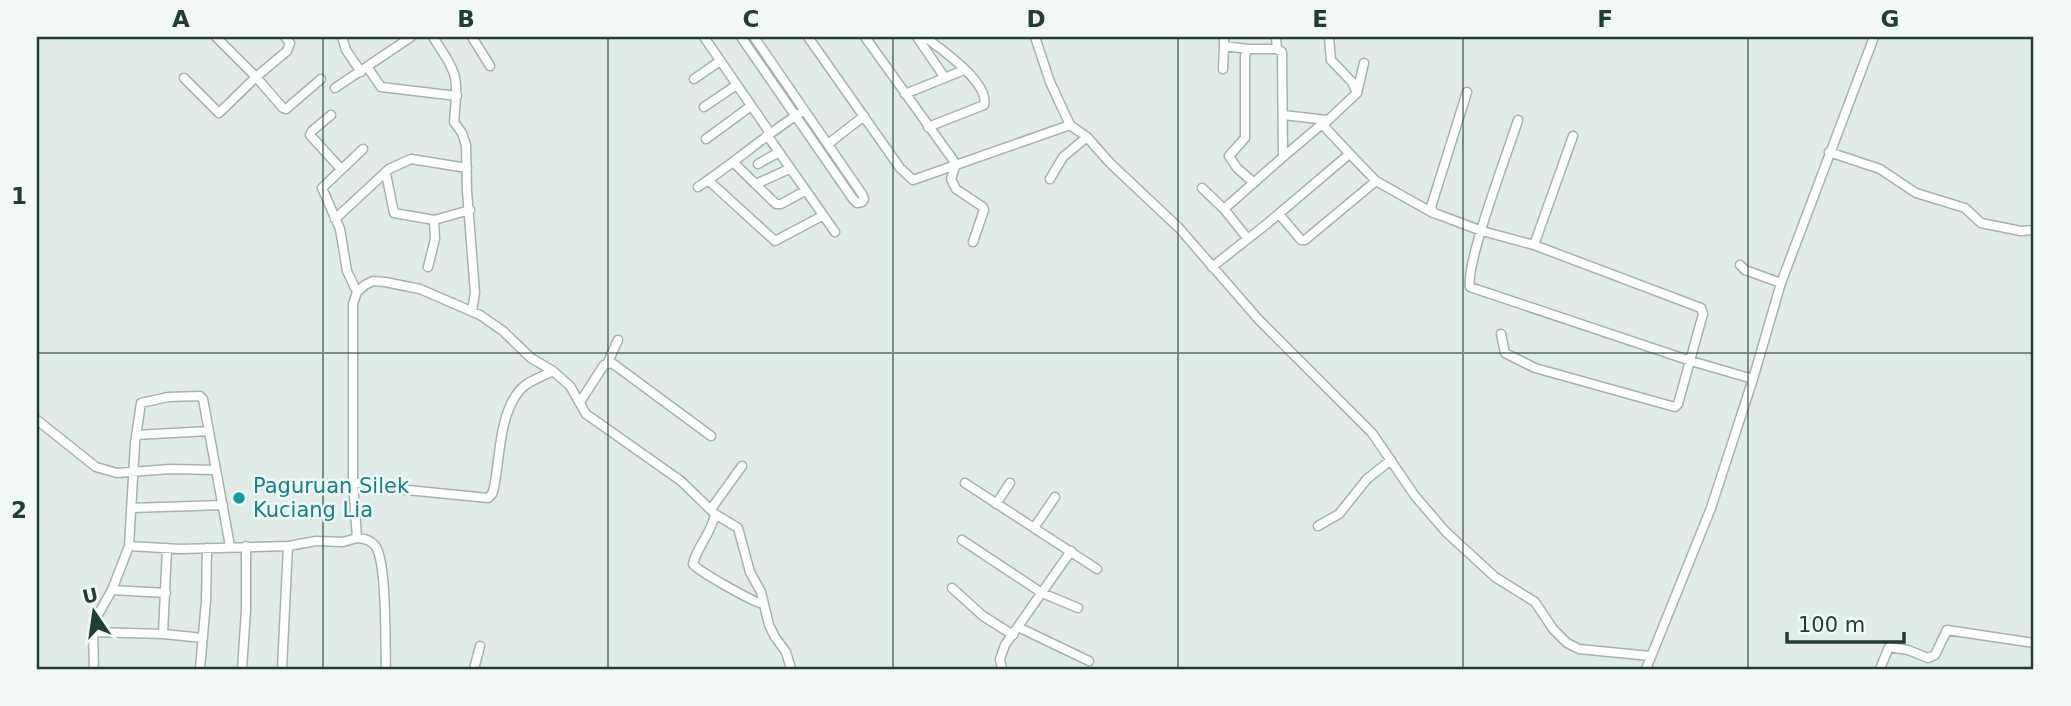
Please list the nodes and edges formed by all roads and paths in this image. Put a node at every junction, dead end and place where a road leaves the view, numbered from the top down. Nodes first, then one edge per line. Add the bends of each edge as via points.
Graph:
1 (216, 37) edge
2 (285, 37) edge
3 (342, 37) edge
4 (411, 37) edge
5 (433, 37) edge
6 (472, 37) edge
7 (704, 37) edge
8 (741, 37) edge
9 (754, 37) edge
10 (808, 37) edge
11 (865, 37) edge
12 (917, 37) edge
13 (925, 37) edge
14 (1035, 37) edge
15 (1276, 37) edge
16 (1329, 37) edge
17 (1874, 37) edge
18 (1224, 42) edge
19 (1277, 49) junction
20 (1248, 50) junction
21 (720, 61) junction
22 (1364, 63) dead end
23 (490, 66) dead end
24 (1223, 69) dead end
25 (364, 70) junction
26 (964, 70) junction
27 (256, 76) junction
28 (184, 78) dead end
29 (945, 78) junction
30 (321, 79) dead end
31 (694, 79) dead end
32 (735, 86) junction
33 (335, 88) dead end
34 (1467, 92) dead end
35 (1357, 93) junction
36 (905, 94) junction
37 (457, 96) junction
38 (751, 106) junction
39 (705, 107) dead end
40 (804, 110) junction
41 (331, 115) dead end
42 (1283, 115) junction
43 (795, 116) junction
44 (864, 116) junction
45 (1518, 120) dead end
46 (1326, 122) junction
47 (1070, 125) junction
48 (928, 127) junction
49 (768, 134) junction
50 (1573, 136) dead end
51 (1087, 137) junction
52 (706, 139) dead end
53 (828, 144) junction
54 (362, 149) dead end
55 (779, 152) junction
56 (1348, 152) junction
57 (1829, 152) junction
58 (1283, 157) junction
59 (734, 163) junction
60 (758, 164) dead end
61 (956, 164) junction
62 (467, 168) junction
63 (341, 169) junction
64 (789, 169) junction
65 (386, 174) junction
66 (1051, 179) dead end
67 (708, 180) junction
68 (1376, 181) junction
69 (1253, 182) junction
70 (756, 184) junction
71 (698, 187) dead end
72 (1202, 188) dead end
73 (805, 191) junction
74 (1224, 209) junction
75 (470, 210) junction
76 (1434, 213) junction
77 (1279, 214) junction
78 (822, 216) junction
79 (335, 219) junction
80 (434, 220) junction
81 (2034, 230) edge
82 (835, 232) dead end
83 (1482, 232) junction
84 (1248, 239) junction
85 (973, 242) dead end
86 (1534, 245) junction
87 (1740, 265) dead end
88 (428, 267) dead end
89 (1212, 267) junction
90 (1781, 283) junction
91 (357, 292) junction
92 (472, 311) junction
93 (1501, 334) dead end
94 (618, 340) dead end
95 (1691, 361) junction
96 (608, 362) junction
97 (553, 371) junction
98 (1753, 379) junction
99 (580, 402) junction
100 (37, 420) edge
101 (209, 431) junction
102 (136, 435) junction
103 (711, 436) dead end
104 (1391, 460) junction
105 (742, 466) dead end
106 (215, 470) junction
107 (134, 472) junction
108 (353, 482) junction
109 (965, 483) dead end
110 (1010, 484) dead end
111 (1055, 497) dead end
112 (996, 504) junction
113 (223, 505) junction
114 (131, 508) junction
115 (713, 511) junction
116 (1318, 526) dead end
117 (1034, 528) junction
118 (357, 538) junction
119 (962, 540) dead end
120 (129, 546) junction
121 (230, 546) junction
122 (246, 546) junction
123 (288, 547) junction
124 (167, 548) junction
125 (207, 548) junction
126 (1071, 551) junction
127 (1097, 569) dead end
128 (952, 588) dead end
129 (112, 590) junction
130 (166, 593) junction
131 (1042, 593) junction
132 (764, 604) junction
133 (1078, 608) dead end
134 (1016, 631) junction
135 (93, 632) junction
136 (163, 634) junction
137 (203, 638) junction
138 (2034, 643) edge
139 (480, 646) dead end
140 (1650, 656) junction
141 (1090, 661) dead end
142 (94, 669) edge
143 (200, 669) edge
144 (242, 669) edge
145 (282, 669) edge
146 (386, 669) edge
147 (474, 669) edge
148 (791, 669) edge
149 (1002, 669) edge
150 (1646, 669) edge
151 (1880, 669) edge

1 - 27 street
2 - 27 street via 290,47
3 - 25 street via 346,50
4 - 25 street
5 - 37 street via 454,70
6 - 23 street
7 - 21 street
8 - 43 street
9 - 40 street
10 - 44 street
11 - 36 street
12 - 29 street
13 - 26 street
14 - 47 street via 1049,82
15 - 19 street
16 - 35 street via 1331,60
17 - 57 street
18 - 20 street
18 - 24 street
19 - 20 street
19 - 42 street via 1282,52
20 - 69 street via 1245,138 1229,156
21 - 31 street
21 - 32 street
22 - 35 street
25 - 33 street
25 - 37 street via 381,87
26 - 29 street
26 - 48 street via 985,94 984,105
27 - 28 street via 218,113
27 - 30 street via 286,109
29 - 36 street
32 - 38 street
32 - 39 street
34 - 76 street via 1431,207
35 - 46 street
36 - 48 street
37 - 62 street via 454,122 466,145
38 - 49 street
38 - 52 street
40 - 43 street
40 - 53 street
41 - 63 street via 310,135
42 - 46 street
42 - 58 street
43 - 49 street
43 - 53 street via 853,199 862,202 862,194
44 - 53 street
44 - 61 street via 913,180
45 - 83 street
46 - 56 street
46 - 58 street
47 - 51 street
47 - 61 street
48 - 61 street
49 - 55 street
49 - 59 street
50 - 86 street
51 - 66 street via 1063,157
51 - 89 street
54 - 63 street
55 - 60 street
55 - 64 street
56 - 68 street
56 - 77 street
57 - 81 street via 1880,169 1916,193 1965,208 1981,223
57 - 90 street
58 - 69 street
59 - 67 street
59 - 70 street
61 - 85 street via 951,179 956,189 984,211
62 - 65 street via 411,159
62 - 75 street
63 - 79 street via 322,188
64 - 70 street
64 - 73 street
65 - 79 street
65 - 80 street via 394,213
67 - 71 street
67 - 78 street via 775,242
68 - 76 street
68 - 77 street via 1305,240
69 - 74 street
70 - 73 street via 778,205
72 - 74 street
73 - 78 street
74 - 84 street
75 - 80 street
75 - 92 street
76 - 83 street
77 - 84 street
78 - 82 street
79 - 91 street via 347,271
80 - 88 street
83 - 86 street
83 - 95 street via 1471,287
84 - 89 street
86 - 95 street via 1701,308
87 - 90 street
89 - 104 street via 1371,433
90 - 98 street
91 - 92 street via 373,281 385,282 420,289
91 - 108 street via 352,345
92 - 97 street
93 - 95 street via 1506,353 1535,369 1675,407
94 - 96 street
95 - 98 street
96 - 99 street
96 - 103 street
97 - 99 street
97 - 108 street via 518,392 488,498
98 - 140 street via 1711,508
99 - 115 street via 586,414 681,481
100 - 107 street via 96,467
101 - 102 street
101 - 102 street via 200,396 168,397 141,402
101 - 106 street
102 - 107 street
104 - 116 street via 1367,479 1339,514
104 - 140 street via 1446,532 1495,577 1535,601 1559,638 1579,649
105 - 115 street
106 - 107 street
106 - 113 street
107 - 114 street
108 - 118 street
109 - 112 street
110 - 112 street
111 - 117 street
112 - 117 street
113 - 114 street
113 - 121 street
114 - 120 street
115 - 132 street via 738,528
115 - 132 street via 714,524 693,564
117 - 126 street
118 - 123 street
118 - 146 street via 368,539 380,557
119 - 131 street
120 - 124 street
120 - 129 street
121 - 122 street
121 - 125 street
122 - 123 street
122 - 144 street
123 - 145 street
124 - 125 street
124 - 130 street
125 - 137 street
126 - 127 street
126 - 131 street
128 - 134 street via 984,616
129 - 130 street
129 - 135 street
130 - 136 street
131 - 133 street
131 - 134 street
132 - 148 street
134 - 141 street
134 - 149 street via 1005,645
135 - 136 street
135 - 142 street
136 - 137 street
137 - 143 street
138 - 151 street via 1947,630 1935,655 1928,658 1889,647
139 - 147 street
140 - 150 street

